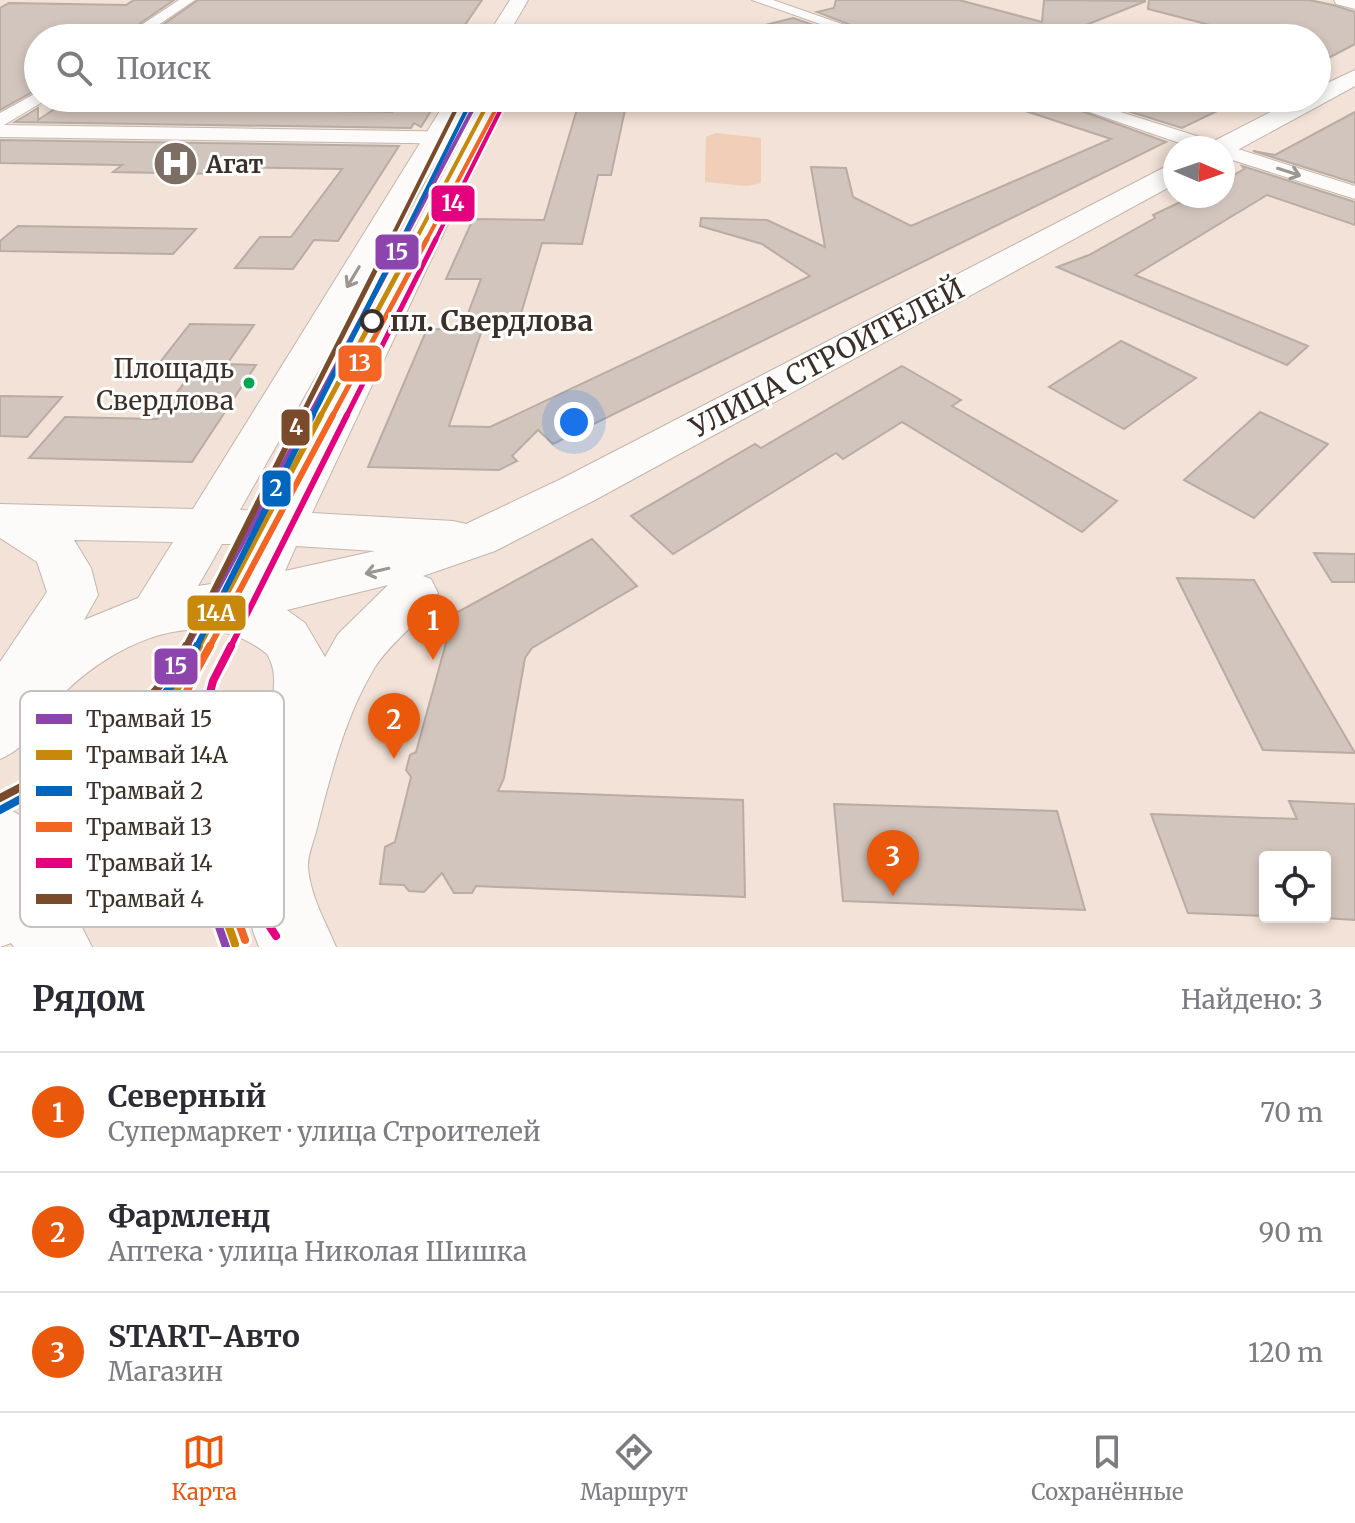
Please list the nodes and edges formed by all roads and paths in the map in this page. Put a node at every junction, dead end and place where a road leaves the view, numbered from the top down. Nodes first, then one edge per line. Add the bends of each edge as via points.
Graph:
1 (188, 0) edge
2 (519, 0) edge
3 (759, 0) edge
4 (1343, 0) edge
5 (1355, 3) edge
6 (151, 24) edge
7 (504, 24) edge
8 (832, 24) edge
9 (1355, 77) edge
10 (1331, 90) edge
11 (24, 106) edge
12 (452, 112) edge
13 (488, 112) edge
14 (1101, 112) edge
15 (1291, 112) edge
16 (0, 121) edge
17 (0, 131) edge
18 (1176, 136) edge
19 (436, 138) junction
20 (475, 138) junction
21 (1235, 143) edge
22 (1235, 154) edge
23 (1163, 179) edge
24 (1355, 193) edge
25 (6, 521) edge
26 (206, 526) junction
27 (281, 528) junction
28 (478, 539) junction
29 (243, 604) junction
30 (167, 612) junction
31 (25, 691) edge
32 (36, 691) edge
33 (302, 725) junction
34 (284, 746) edge
35 (284, 833) edge
36 (0, 836) edge
37 (20, 854) edge
38 (284, 914) edge
39 (301, 947) edge

1 - 6 street
2 - 7 main road
3 - 8 street
4 - 5 main road
9 - 10 main road
11 - 16 street
12 - 19 main road
13 - 20 main road
14 - 18 street
15 - 21 main road
17 - 19 street
19 - 20 street
19 -> 26 main road
20 - 27 main road
22 -> 24 street
23 - 28 main road, УЛИЦА СТРОИТЕЛЕЙ
25 - 26 main road
25 - 31 main road via 51,544 70,571 73,595 59,641
26 - 27 main road
26 - 30 main road
27 - 28 main road
27 - 29 main road
28 -> 29 main road, УЛИЦА СТРОИТЕЛЕЙ via 386,569
28 - 33 main road, УЛИЦА СТРОИТЕЛЕЙ via 385,617
29 - 30 main road
29 - 33 main road via 292,646 300,668
30 - 32 main road via 97,638
33 - 34 main road
33 - 35 main road via 298,782
36 - 37 main road
38 - 39 main road via 287,931

